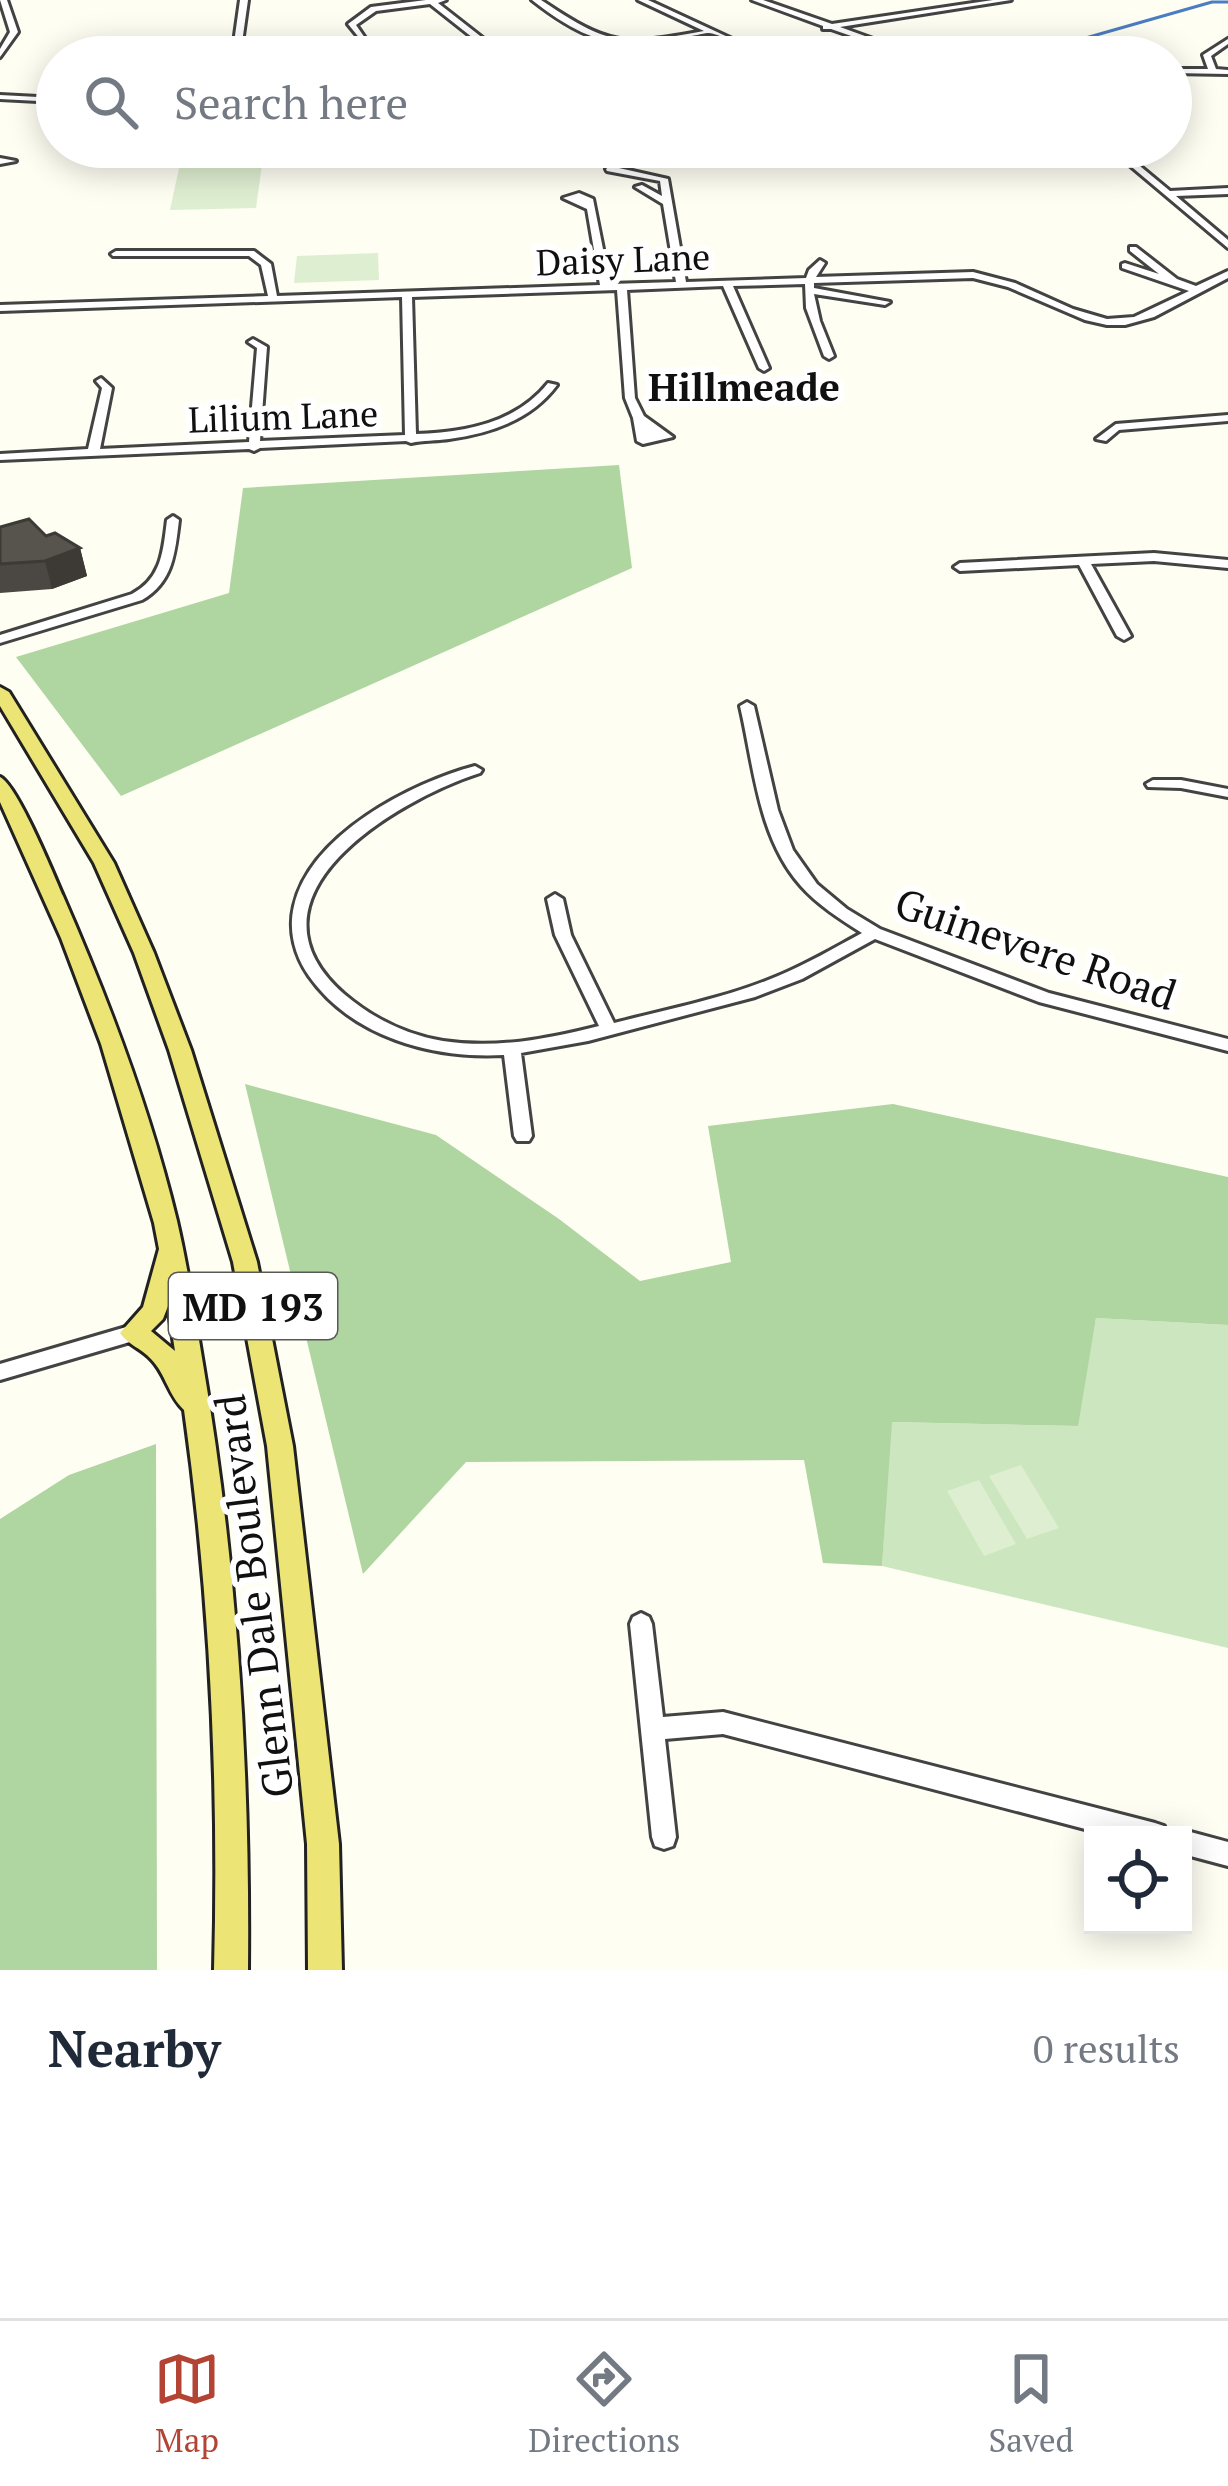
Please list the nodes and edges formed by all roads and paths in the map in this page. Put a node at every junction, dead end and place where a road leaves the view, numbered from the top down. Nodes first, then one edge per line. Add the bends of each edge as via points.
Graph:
1 (2, 0) edge
2 (244, 0) edge
3 (442, 0) edge
4 (536, 0) edge
5 (642, 0) edge
6 (757, 0) edge
7 (1007, 0) edge
8 (431, 1) edge
9 (826, 27) junction
10 (706, 33) junction
11 (239, 36) edge
12 (360, 36) edge
13 (475, 36) edge
14 (593, 36) edge
15 (690, 36) edge
16 (714, 36) edge
17 (853, 36) edge
18 (1228, 41) edge
19 (0, 55) edge
20 (1192, 71) edge
21 (1213, 71) junction
22 (1228, 72) edge
23 (0, 98) edge
24 (36, 99) edge
25 (1138, 168) edge
26 (610, 169) dead end
27 (639, 187) dead end
28 (1228, 191) edge
29 (1170, 194) junction
30 (667, 197) junction
31 (591, 208) dead end
32 (1228, 245) edge
33 (1133, 249) dead end
34 (151, 252) dead end
35 (820, 262) dead end
36 (1125, 266) dead end
37 (1228, 274) edge
38 (1174, 281) junction
39 (726, 282) junction
40 (681, 284) junction
41 (809, 285) junction
42 (605, 286) junction
43 (622, 286) junction
44 (1194, 289) junction
45 (407, 294) junction
46 (273, 298) junction
47 (885, 302) dead end
48 (0, 308) edge
49 (253, 342) dead end
50 (830, 356) dead end
51 (764, 368) dead end
52 (101, 381) dead end
53 (552, 385) dead end
54 (639, 418) dead end
55 (1228, 418) edge
56 (1102, 439) dead end
57 (411, 440) junction
58 (254, 448) junction
59 (93, 453) junction
60 (0, 458) edge
61 (173, 520) dead end
62 (1083, 560) junction
63 (1228, 564) edge
64 (960, 567) dead end
65 (1124, 636) dead end
66 (0, 639) edge
67 (0, 692) edge
68 (747, 706) dead end
69 (476, 770) dead end
70 (0, 783) edge
71 (1154, 784) dead end
72 (1228, 793) edge
73 (555, 899) dead end
74 (874, 933) junction
75 (610, 1029) junction
76 (1228, 1045) edge
77 (512, 1050) junction
78 (523, 1136) dead end
79 (170, 1247) junction
80 (133, 1333) junction
81 (0, 1372) edge
82 (197, 1405) junction
83 (641, 1624) dead end
84 (653, 1730) junction
85 (1120, 1826) edge
86 (664, 1837) dead end
87 (1192, 1844) edge
88 (1228, 1854) edge
89 (231, 1970) edge
90 (325, 1970) edge

1 - 19 street via 14,32
2 - 11 street
3 - 8 street
4 - 14 street
5 - 10 street
6 - 9 street
7 - 9 street
8 - 12 street via 362,14 352,24
8 - 13 street
9 - 17 street
10 - 15 street
10 - 16 street
18 - 21 street via 1208,56
20 - 21 street
21 - 22 street
23 - 24 street
25 - 29 street
26 - 30 street via 655,174
27 - 30 street
28 - 29 street
29 - 32 street
30 - 40 street
31 - 42 street
33 - 38 street
34 - 46 street via 251,253 266,264
35 - 41 street
36 - 38 street
37 - 44 street, Daisy Lane
38 - 44 street
39 - 40 street, Daisy Lane
39 - 41 street, Daisy Lane
39 - 51 street
40 - 43 street, Daisy Lane
41 - 44 street, Daisy Lane via 986,276 1114,323 1139,319
41 - 47 street
41 - 50 street
42 - 43 street, Daisy Lane
42 - 45 street, Daisy Lane
43 - 54 street via 630,398
45 - 46 street, Daisy Lane
45 - 57 street
46 - 48 street, Daisy Lane
49 - 58 street via 262,347
52 - 59 street via 107,388
53 - 57 street, Lilium Lane via 517,418
55 - 56 street via 1116,427
57 - 58 street, Lilium Lane
58 - 59 street, Lilium Lane
59 - 60 street, Lilium Lane
61 - 66 street via 156,587
62 - 63 street
62 - 64 street
62 - 65 street
67 - 90 main road, Glenn Dale Boulevard / MD 193 via 104,863 144,953 244,1262 280,1447 323,1844
68 - 74 street, Guinevere Road via 797,872
69 - 77 street via 433,784 338,848 311,880 301,937 319,981 370,1023 440,1046
70 - 79 main road, Glenn Dale Boulevard / MD 193 via 92,984
71 - 72 street
73 - 75 street via 563,935
74 - 75 street via 772,985
74 - 76 street, Guinevere Road via 1045,998
75 - 77 street
77 - 78 street
79 - 80 main road via 154,1312
79 - 82 main road, Glenn Dale Boulevard / MD 193
80 - 81 street
80 - 82 main road via 158,1349 180,1394
82 - 89 main road, Glenn Dale Boulevard / MD 193 via 230,1777
83 - 84 street
84 - 85 street via 723,1723
84 - 86 street
87 - 88 street

